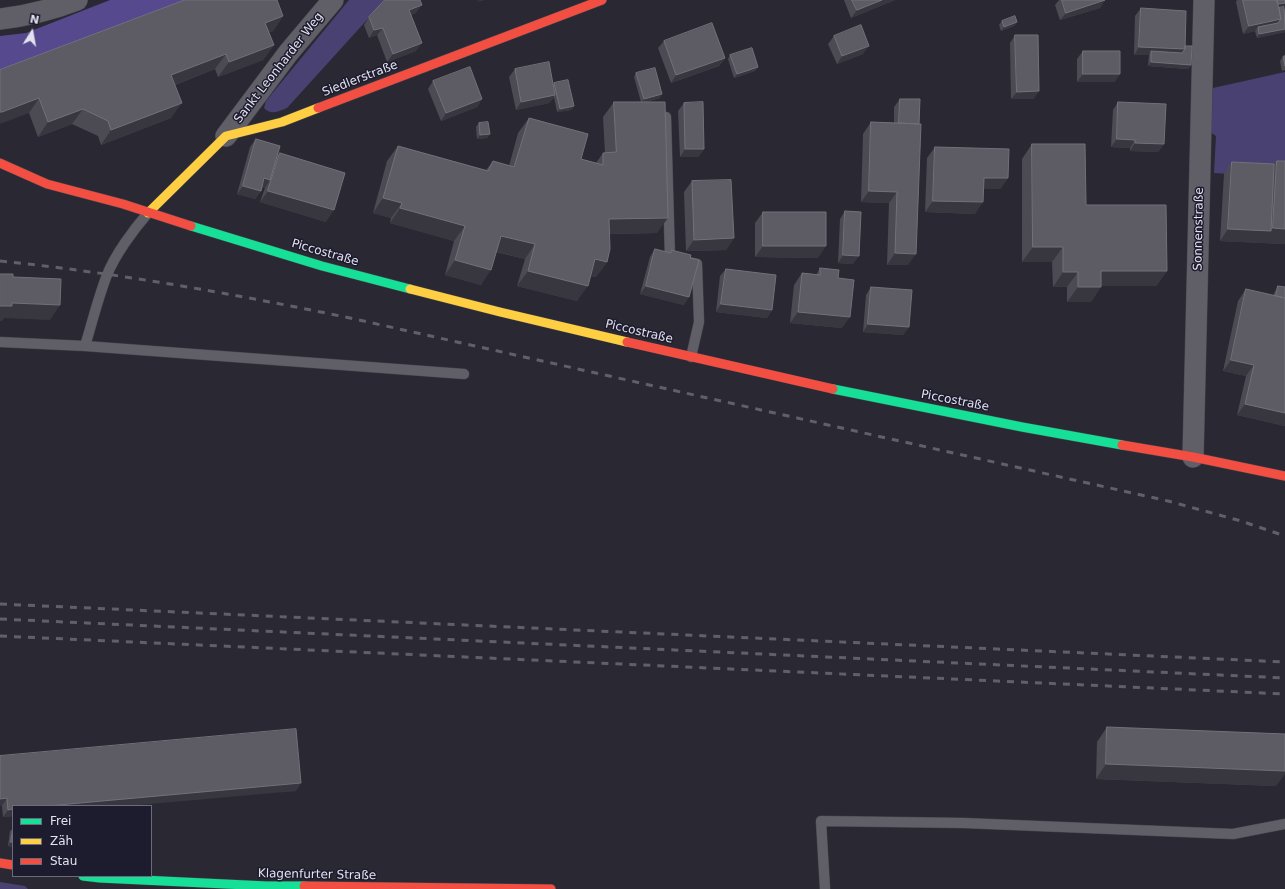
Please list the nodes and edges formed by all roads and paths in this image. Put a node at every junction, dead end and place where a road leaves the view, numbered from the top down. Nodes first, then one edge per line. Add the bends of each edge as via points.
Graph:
1 (77, 0) edge
2 (333, 0) edge
3 (602, 0) edge
4 (1204, 0) edge
5 (0, 19) edge
6 (666, 117) edge
7 (226, 136) junction
8 (0, 162) edge
9 (148, 213) junction
10 (0, 342) edge
11 (85, 346) junction
12 (691, 357) junction
13 (464, 374) dead end
14 (1193, 457) junction
15 (1285, 476) edge
16 (1285, 824) edge
17 (0, 863) edge
18 (12, 865) edge
19 (91, 877) edge
20 (239, 887) edge
21 (551, 889) edge
22 (825, 889) edge

1 - 5 street via 29,15
2 - 7 street, Sankt Leonharder Weg via 289,52
3 - 7 street, Siedlerstraße via 282,122
4 - 14 street, Sonnenstraße
6 - 12 lane via 670,258 697,264 699,322
7 - 9 street
8 - 9 street, Piccostraße via 47,184
9 - 11 lane via 124,245 108,274
9 - 12 street, Piccostraße via 329,268
10 - 11 lane
11 - 13 lane
12 - 14 street, Piccostraße via 846,392
14 - 15 street, Piccostraße
16 - 22 lane via 1233,834 964,823 821,821
17 - 18 street
19 - 20 street, Klagenfurter Straße
20 - 21 street, Klagenfurter Straße

